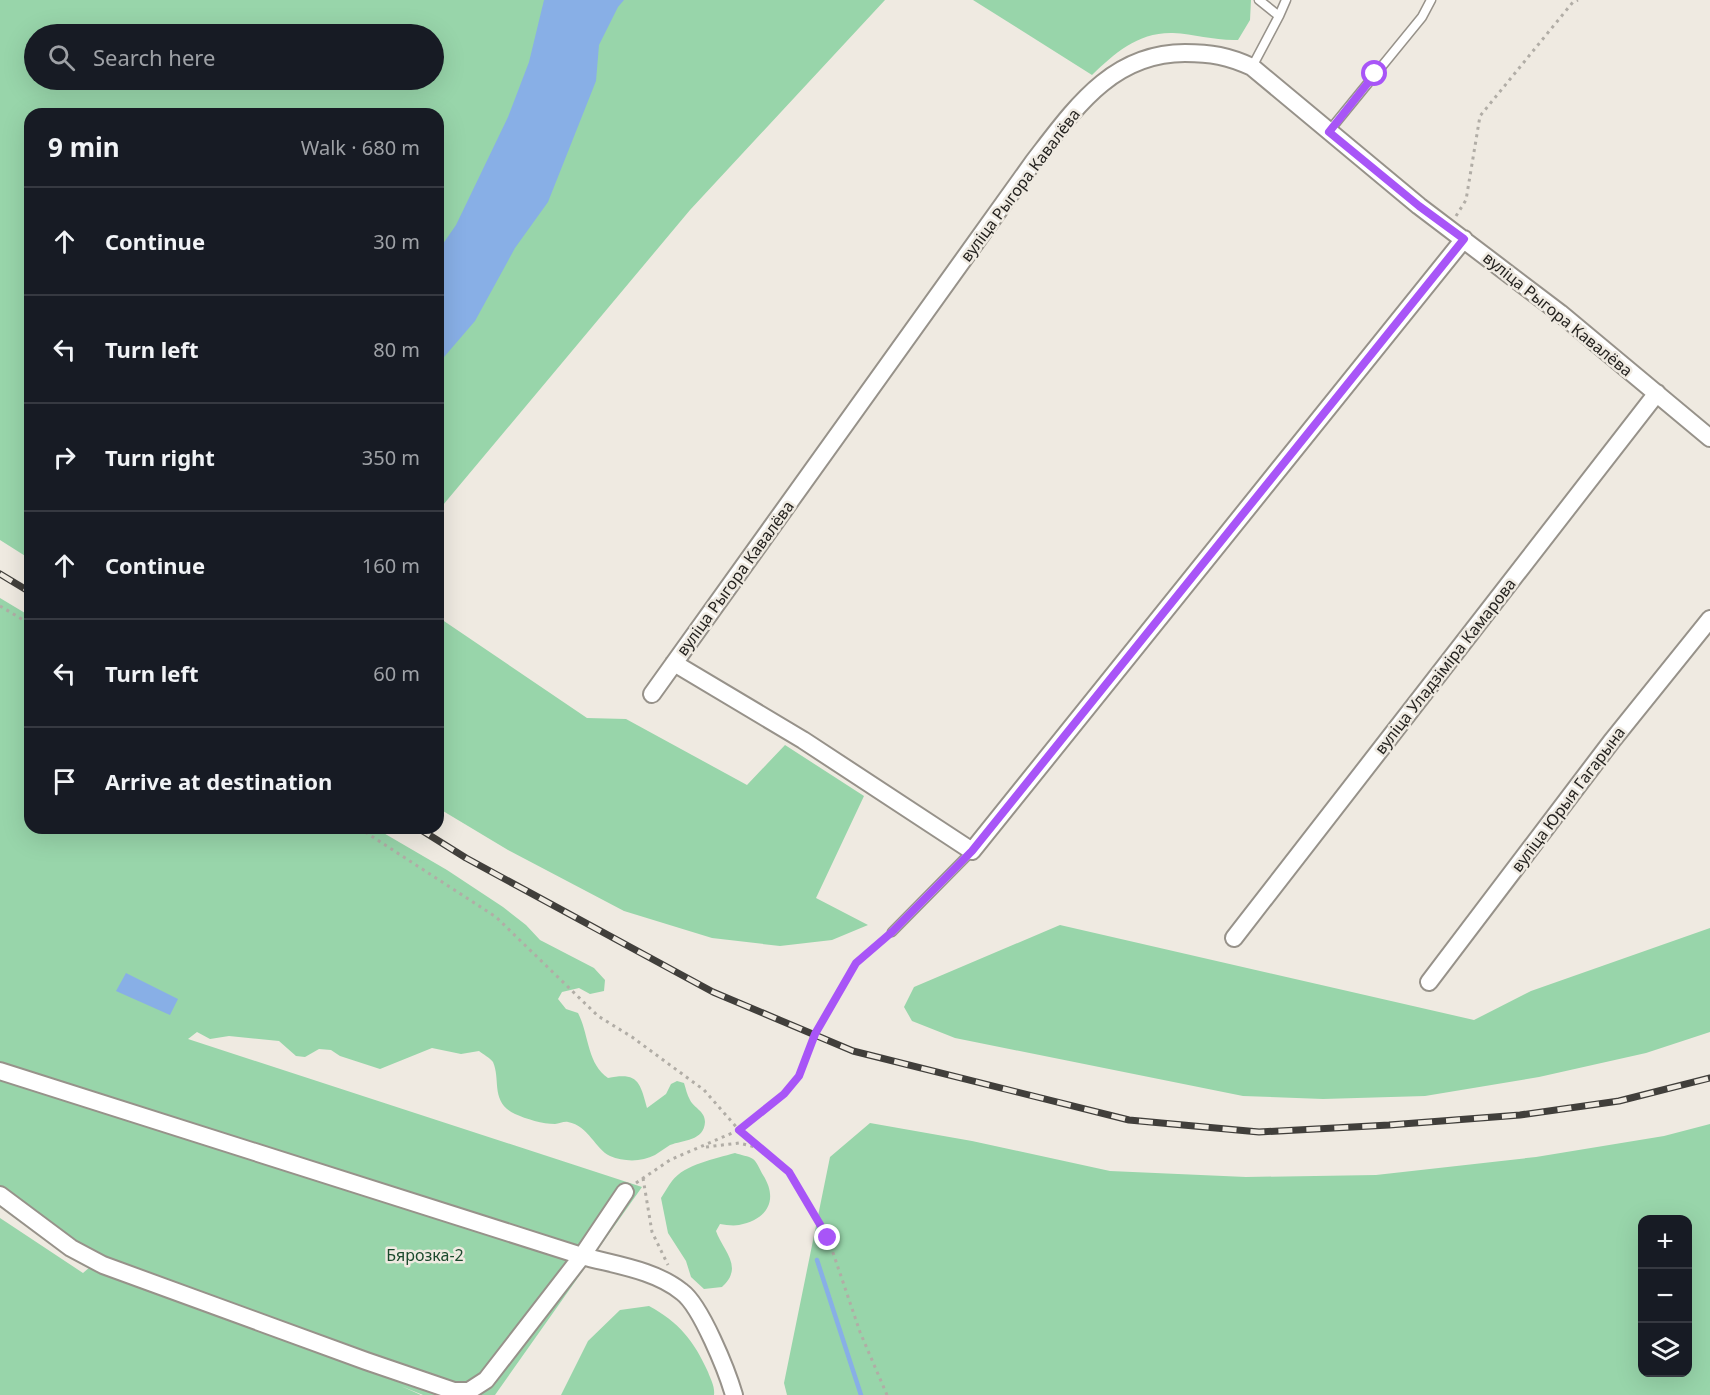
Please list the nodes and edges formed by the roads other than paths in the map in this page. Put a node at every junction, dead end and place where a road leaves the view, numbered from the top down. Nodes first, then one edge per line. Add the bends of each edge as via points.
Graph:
1 (1259, 0) edge
2 (1286, 0) edge
3 (1431, 0) edge
4 (1279, 16) junction
5 (1252, 67) junction
6 (1329, 132) junction
7 (1464, 239) junction
8 (1657, 393) junction
9 (1710, 438) edge
10 (1710, 619) edge
11 (674, 663) junction
12 (652, 694) dead end
13 (972, 851) junction
14 (892, 932) road end
15 (1234, 938) dead end
16 (1429, 982) dead end
17 (0, 1071) edge
18 (625, 1192) road end
19 (0, 1195) edge
20 (582, 1256) junction
21 (734, 1395) edge

1 - 4 lane
2 - 4 lane
3 - 6 lane
4 - 5 lane
5 - 6 street, вуліца Рыгора Кавалёва
5 - 11 street, вуліца Рыгора Кавалёва via 1227,56 1161,54 1131,63 1090,95 1034,161
6 - 7 street, вуліца Рыгора Кавалёва
7 - 8 street, вуліца Рыгора Кавалёва
7 - 13 street
8 - 9 street, вуліца Рыгора Кавалёва
8 - 15 street, вуліца Уладзіміра Камарова
10 - 16 street, вуліца Юрыя Гагарына
11 - 12 street, вуліца Рыгора Кавалёва
11 - 13 street via 803,740
13 - 14 lane
17 - 20 street
18 - 20 street
19 - 20 street via 71,1248 103,1265 460,1392 486,1380
20 - 21 street via 654,1276 684,1293 703,1321

